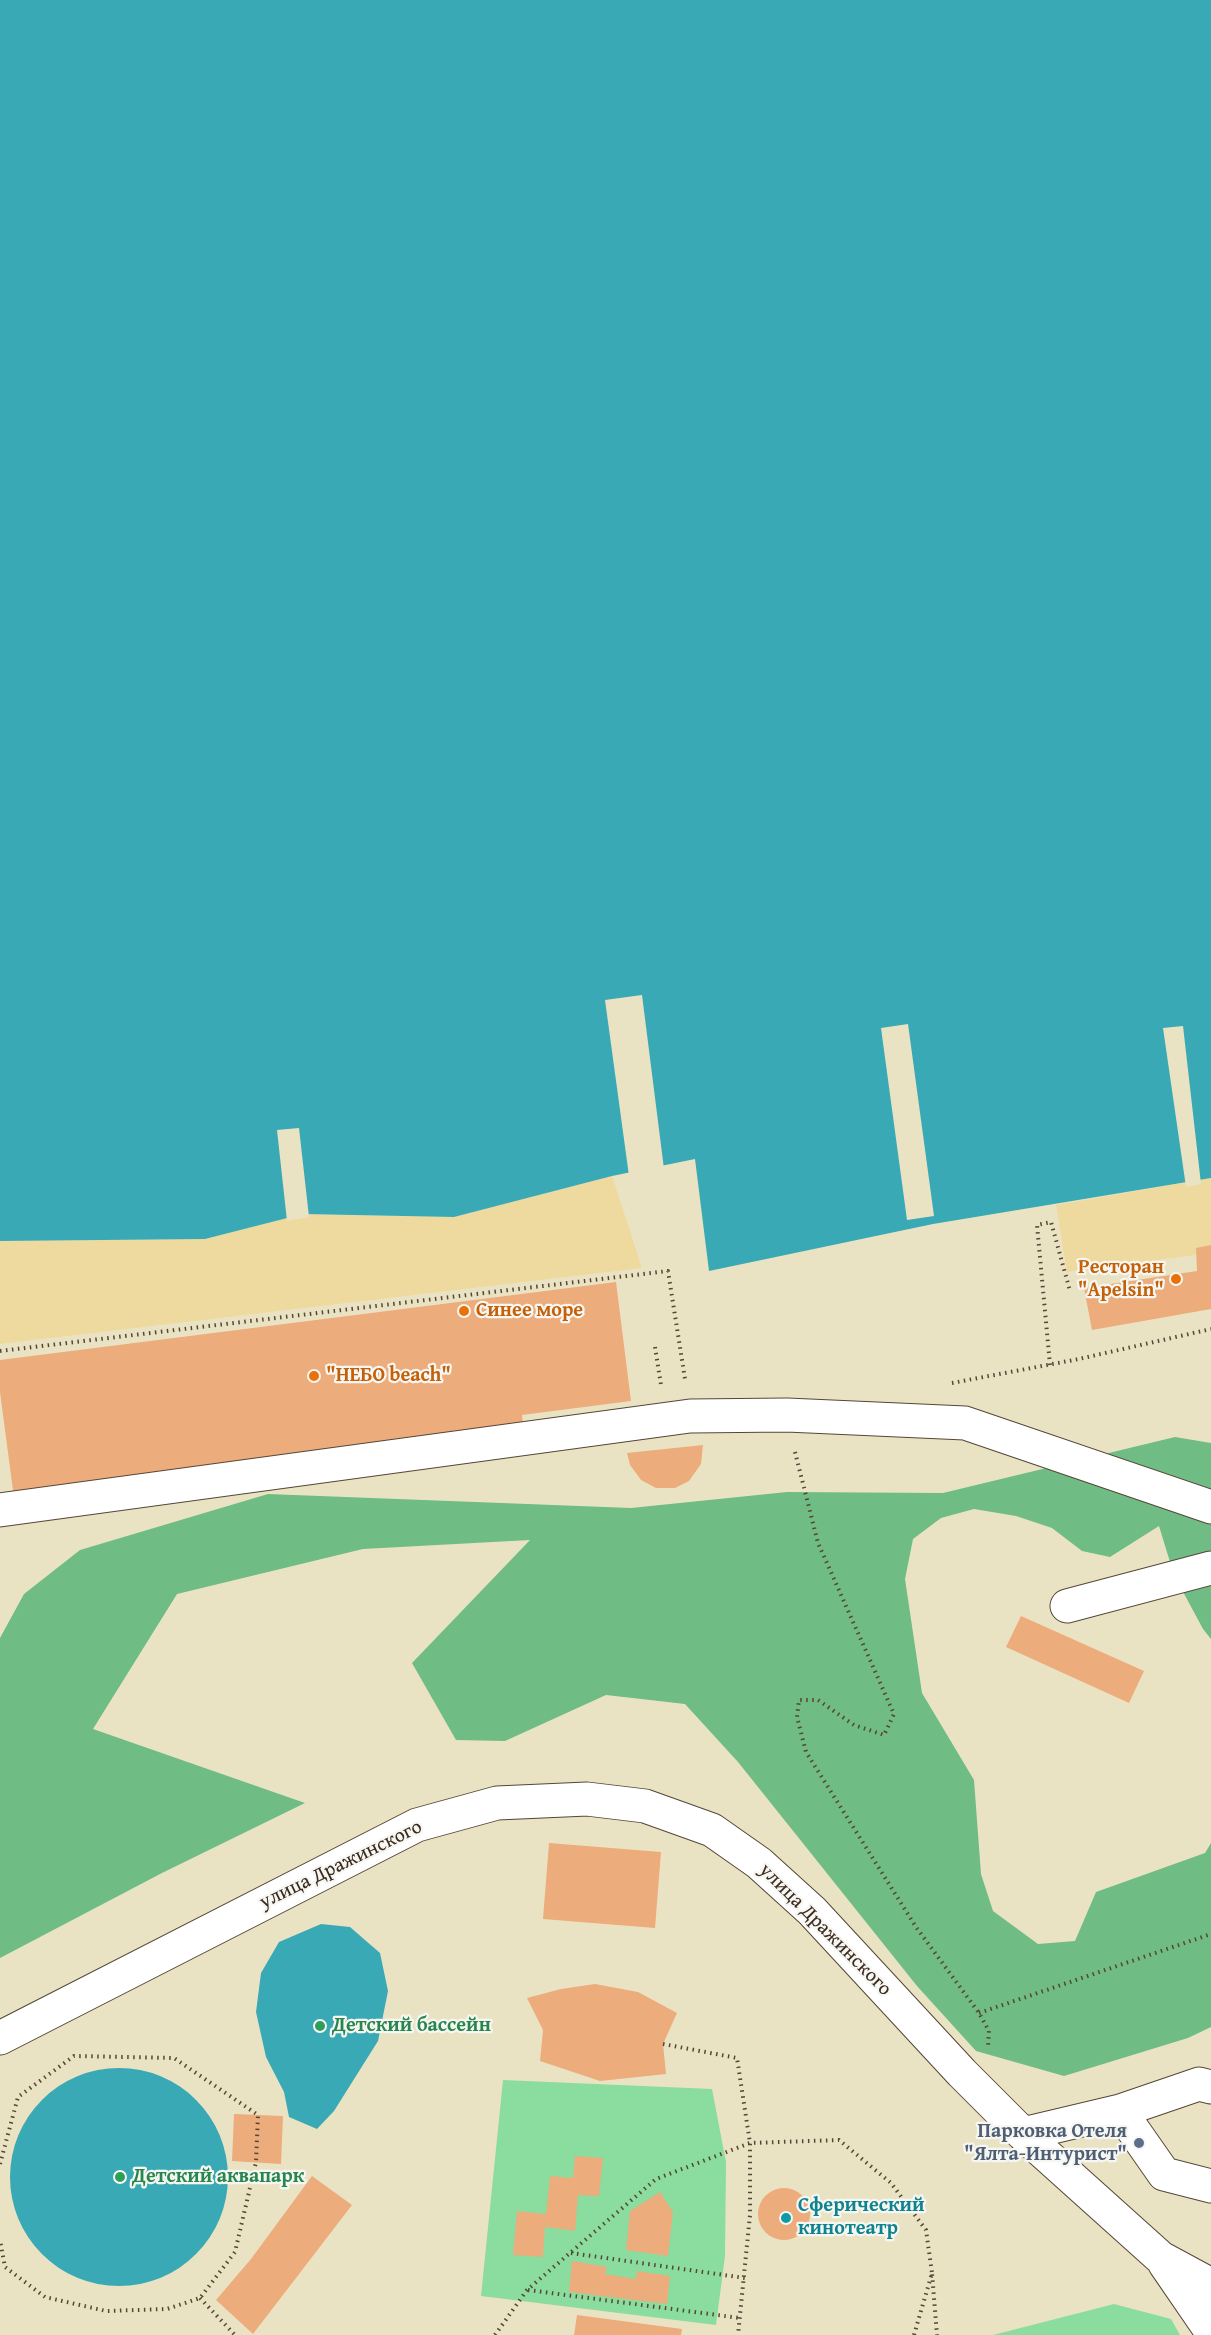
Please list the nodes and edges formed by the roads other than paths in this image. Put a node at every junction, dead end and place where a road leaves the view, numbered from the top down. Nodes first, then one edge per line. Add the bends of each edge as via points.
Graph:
1 (1211, 1506) edge
2 (0, 1510) edge
3 (1211, 1568) edge
4 (1067, 1606) dead end
5 (0, 2038) edge
6 (1207, 2083) edge
7 (1120, 2110) junction
8 (1023, 2134) junction
9 (1164, 2174) junction
10 (1211, 2186) edge
11 (1211, 2204) edge
12 (1161, 2258) junction
13 (1211, 2285) edge
14 (1211, 2331) edge

1 - 2 street via 965,1423 787,1415 690,1416
3 - 4 street
5 - 8 street, улица Дражинского via 417,1825 497,1803 587,1799 645,1806 712,1830 759,1863 812,1911
6 - 7 street
7 - 8 street
7 - 9 street
8 - 12 street, улица Дражинского
9 - 10 street
9 - 11 street
12 - 13 street, улица Дражинского
12 - 14 street

